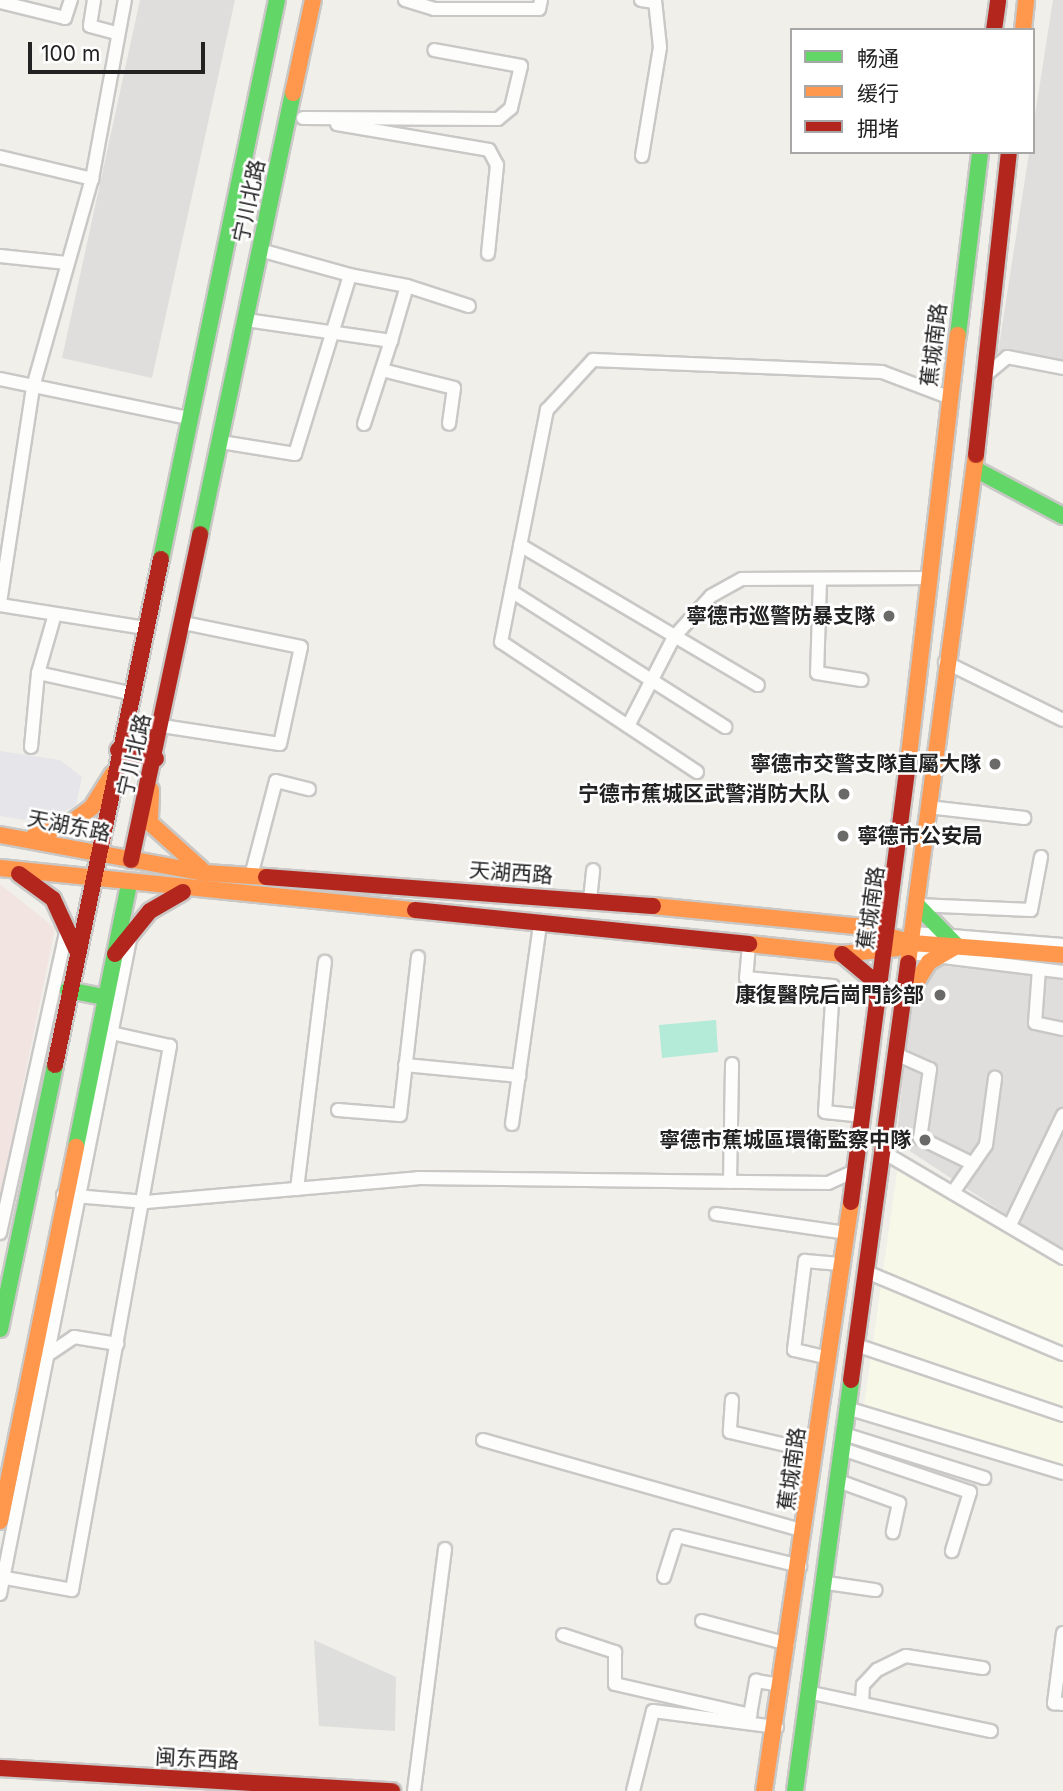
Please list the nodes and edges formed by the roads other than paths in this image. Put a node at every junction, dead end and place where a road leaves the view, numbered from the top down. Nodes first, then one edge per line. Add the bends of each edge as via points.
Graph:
1 (71, 0) edge
2 (94, 0) edge
3 (125, 0) edge
4 (277, 0) edge
5 (313, 0) edge
6 (405, 0) edge
7 (541, 0) edge
8 (641, 0) edge
9 (998, 0) edge
10 (1026, 0) edge
11 (655, 1) edge
12 (0, 2) edge
13 (994, 28) edge
14 (1023, 28) edge
15 (117, 33) junction
16 (434, 50) dead end
17 (295, 117) junction
18 (980, 154) edge
19 (1009, 154) edge
20 (642, 156) dead end
21 (0, 157) edge
22 (92, 178) junction
23 (260, 250) junction
24 (488, 254) dead end
25 (0, 256) edge
26 (67, 264) junction
27 (350, 275) junction
28 (407, 286) junction
29 (470, 306) dead end
30 (246, 320) junction
31 (333, 331) junction
32 (391, 341) junction
33 (1063, 368) edge
34 (382, 370) junction
35 (985, 377) junction
36 (0, 379) edge
37 (33, 387) junction
38 (948, 397) junction
39 (189, 418) junction
40 (364, 424) dead end
41 (449, 424) dead end
42 (221, 442) junction
43 (975, 469) junction
44 (1063, 516) edge
45 (520, 545) junction
46 (927, 578) junction
47 (820, 580) junction
48 (511, 591) junction
49 (0, 604) edge
50 (55, 614) junction
51 (184, 623) junction
52 (145, 628) junction
53 (674, 637) junction
54 (944, 662) junction
55 (38, 673) junction
56 (649, 680) junction
57 (861, 680) dead end
58 (758, 685) dead end
59 (130, 693) junction
60 (1063, 720) edge
61 (163, 726) junction
62 (628, 726) junction
63 (725, 727) dead end
64 (31, 747) dead end
65 (118, 750) junction
66 (156, 759) junction
67 (697, 772) dead end
68 (113, 774) junction
69 (151, 780) junction
70 (309, 789) dead end
71 (928, 807) junction
72 (1024, 818) dead end
73 (2, 836) edge
74 (26, 838) junction
75 (95, 850) junction
76 (1041, 857) dead end
77 (131, 860) junction
78 (4, 868) edge
79 (593, 870) dead end
80 (206, 873) junction
81 (225, 874) junction
82 (251, 876) junction
83 (90, 881) junction
84 (129, 885) junction
85 (895, 886) junction
86 (188, 891) junction
87 (223, 894) junction
88 (590, 900) junction
89 (917, 905) junction
90 (68, 925) junction
91 (540, 925) junction
92 (855, 926) junction
93 (131, 933) junction
94 (942, 936) junction
95 (912, 943) junction
96 (886, 944) junction
97 (749, 945) junction
98 (1063, 945) edge
99 (957, 946) junction
100 (76, 949) junction
101 (842, 954) junction
102 (1063, 956) edge
103 (113, 957) junction
104 (418, 957) dead end
105 (939, 957) junction
106 (325, 962) dead end
107 (1039, 969) junction
108 (1063, 972) edge
109 (68, 990) junction
110 (105, 997) junction
111 (905, 1001) junction
112 (880, 1002) junction
113 (1063, 1030) edge
114 (104, 1031) junction
115 (898, 1055) junction
116 (405, 1065) junction
117 (732, 1065) dead end
118 (519, 1076) junction
119 (995, 1078) dead end
120 (338, 1110) dead end
121 (1063, 1115) edge
122 (864, 1116) junction
123 (512, 1124) dead end
124 (885, 1153) junction
125 (973, 1164) junction
126 (856, 1171) junction
127 (730, 1182) junction
128 (297, 1189) junction
129 (954, 1191) junction
130 (69, 1195) junction
131 (142, 1202) junction
132 (716, 1214) dead end
133 (1011, 1223) junction
134 (0, 1233) edge
135 (847, 1233) junction
136 (1063, 1258) edge
137 (843, 1264) junction
138 (869, 1273) junction
139 (6, 1274) edge
140 (0, 1328) edge
141 (117, 1343) junction
142 (859, 1346) junction
143 (1063, 1354) edge
144 (47, 1355) junction
145 (829, 1358) junction
146 (28, 1373) junction
147 (732, 1400) dead end
148 (850, 1409) junction
149 (1063, 1415) edge
150 (483, 1440) dead end
151 (846, 1442) junction
152 (816, 1452) junction
153 (1063, 1473) edge
154 (984, 1478) dead end
155 (841, 1482) junction
156 (0, 1521) edge
157 (804, 1531) junction
158 (893, 1532) dead end
159 (445, 1549) dead end
160 (952, 1551) dead end
161 (800, 1566) junction
162 (2, 1577) edge
163 (664, 1577) dead end
164 (827, 1583) junction
165 (875, 1590) dead end
166 (0, 1594) edge
167 (702, 1621) dead end
168 (1063, 1633) edge
169 (563, 1635) dead end
170 (789, 1644) junction
171 (983, 1668) dead end
172 (783, 1685) junction
173 (812, 1693) junction
174 (862, 1703) junction
175 (1063, 1704) edge
176 (777, 1727) junction
177 (991, 1731) dead end
178 (0, 1768) edge
179 (392, 1791) edge
180 (414, 1791) edge
181 (633, 1791) edge
182 (764, 1791) edge
183 (795, 1791) edge

1 - 12 street via 65,18
2 - 15 street via 90,26
3 - 15 street
4 - 39 main road, 宁川北路
5 - 17 main road, 宁川北路
6 - 7 street via 433,9 539,9
8 - 11 street
9 - 13 main road
10 - 14 main road
11 - 20 street via 660,47
15 - 22 street
16 - 17 street via 521,66 511,108 498,118
17 - 23 main road, 宁川北路
17 - 24 street via 489,150 497,165
18 - 38 main road, 蕉城南路
19 - 35 main road
21 - 22 street
22 - 26 street
23 - 27 street
23 - 30 main road, 宁川北路
25 - 26 street
26 - 37 street
27 - 28 street
27 - 31 street
28 - 29 street
28 - 32 street
30 - 31 street
30 - 42 main road, 宁川北路
31 - 32 street
31 - 42 street via 295,454
32 - 34 street
33 - 35 street via 1007,357
34 - 40 street
34 - 41 street via 454,388
35 - 43 main road
36 - 37 street
37 - 39 street
37 - 49 street
38 - 45 street via 882,372 593,359 547,410
38 - 46 main road, 蕉城南路
39 - 52 main road, 宁川北路
42 - 51 main road, 宁川北路
43 - 44 main road
43 - 54 main road
45 - 48 street
45 - 53 street
46 - 47 street
46 - 85 main road, 蕉城南路
47 - 53 street via 742,579 711,596
47 - 57 street via 817,673
48 - 56 street
48 - 62 street via 500,642
49 - 50 street
50 - 52 street
50 - 55 street
51 - 61 main road, 宁川北路
51 - 61 street via 301,647 280,744
52 - 59 main road, 宁川北路
53 - 56 street
53 - 58 street
54 - 60 street
54 - 71 main road
55 - 59 street
55 - 64 street
56 - 62 street
56 - 63 street
59 - 65 main road, 宁川北路
61 - 66 main road, 宁川北路
62 - 67 street
65 - 66 main road
65 - 68 main road, 宁川北路
66 - 69 main road, 宁川北路
68 - 74 main road via 92,807 69,824
68 - 75 main road, 宁川北路
69 - 77 main road, 宁川北路
69 - 80 main road via 150,823 172,850
70 - 82 street via 276,782
71 - 72 street
71 - 89 main road
73 - 74 main road, 天湖东路
73 - 78 main road
74 - 75 main road, 天湖东路
75 - 77 main road, 天湖东路
75 - 83 main road, 宁川北路
76 - 89 street via 1031,910
77 - 80 main road, 天湖西路
77 - 84 main road, 宁川北路
78 - 83 main road
78 - 90 main road via 53,899
79 - 88 street
80 - 81 main road, 天湖西路
81 - 82 main road, 天湖西路
81 - 87 main road
82 - 88 main road, 天湖西路
83 - 84 main road
83 - 100 main road, 宁川北路
84 - 86 main road
84 - 103 main road, 宁川北路
85 - 92 main road via 885,911
85 - 96 main road, 蕉城南路
86 - 87 main road
86 - 93 main road via 164,899
87 - 91 main road
88 - 92 main road, 天湖西路
89 - 94 main road
89 - 95 main road
90 - 100 main road
90 - 134 street
91 - 97 main road
91 - 118 street
92 - 96 main road, 天湖西路
93 - 103 main road
93 - 114 street
94 - 95 street
94 - 98 street
94 - 99 main road
95 - 96 main road
95 - 99 main road
95 - 105 street
95 - 111 main road
96 - 101 main road
96 - 112 main road, 蕉城南路
97 - 101 main road
97 - 122 street via 746,978 834,986 825,1112
99 - 102 main road
99 - 105 main road
100 - 109 main road, 宁川北路
101 - 112 main road via 871,978
103 - 110 main road, 宁川北路
104 - 116 street
105 - 107 street
105 - 111 main road
106 - 128 street
107 - 108 street
107 - 113 street via 1035,1023
109 - 110 main road
109 - 139 main road, 宁川北路
110 - 114 main road, 宁川北路
111 - 115 main road
112 - 122 main road, 蕉城南路
114 - 130 main road, 宁川北路
114 - 131 street via 170,1046
115 - 124 main road
115 - 125 street via 930,1069 920,1138
116 - 118 street
116 - 120 street via 400,1115
117 - 127 street
118 - 123 street
119 - 125 street via 986,1145
121 - 133 street
122 - 126 main road, 蕉城南路
124 - 129 street
124 - 138 main road
125 - 129 street
126 - 127 street via 828,1183
126 - 135 main road, 蕉城南路
127 - 128 street via 418,1178
128 - 131 street
129 - 133 street
130 - 131 street
130 - 144 street
130 - 146 main road, 宁川北路
131 - 141 street
132 - 135 street
133 - 136 street
135 - 137 main road, 蕉城南路
137 - 145 main road, 蕉城南路
137 - 145 street via 805,1261 794,1350
138 - 142 main road
138 - 143 street
139 - 140 main road, 宁川北路
141 - 144 street via 74,1337
141 - 162 street via 72,1590
142 - 148 main road
142 - 149 street
144 - 146 street
144 - 162 street
145 - 152 main road, 蕉城南路
146 - 156 main road, 宁川北路
147 - 152 street via 730,1433
148 - 151 main road
148 - 153 street
150 - 157 street
151 - 154 street
151 - 155 main road
151 - 160 street via 970,1492
152 - 157 main road, 蕉城南路
155 - 158 street via 899,1503
155 - 164 main road
157 - 161 main road, 蕉城南路
159 - 180 street
161 - 163 street via 677,1536
161 - 170 main road, 蕉城南路
162 - 166 street
164 - 165 street
164 - 173 main road
167 - 170 street
168 - 175 street via 1054,1703
169 - 172 street via 615,1652 615,1684 750,1716 756,1681
170 - 172 main road, 蕉城南路
171 - 174 street via 906,1656 877,1670 863,1685
172 - 176 main road, 蕉城南路
173 - 174 street
173 - 183 main road
174 - 177 street
176 - 181 street via 653,1711
176 - 182 main road, 蕉城南路
178 - 179 main road, 闽东西路

